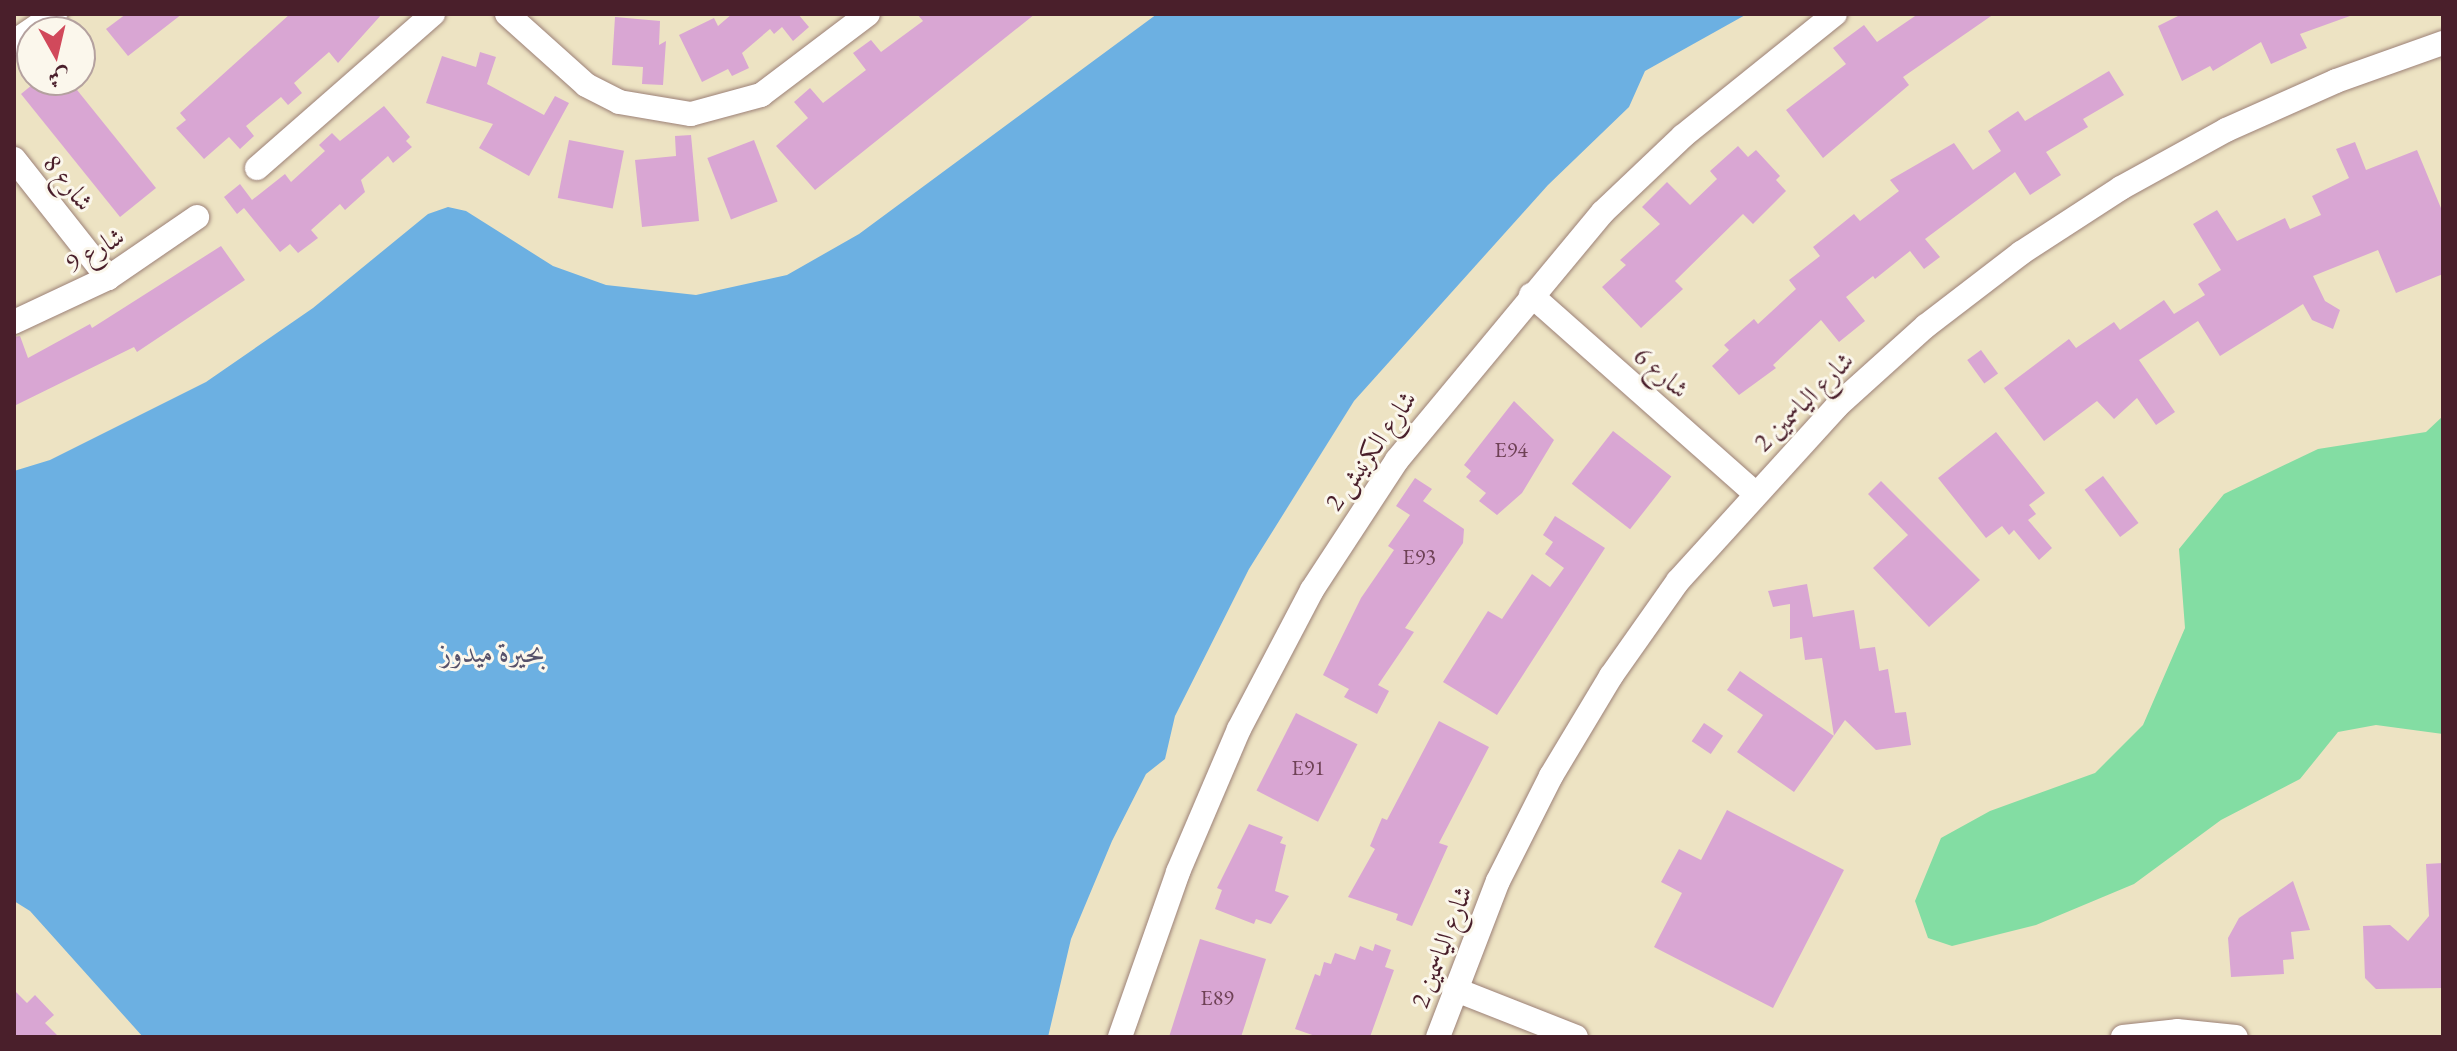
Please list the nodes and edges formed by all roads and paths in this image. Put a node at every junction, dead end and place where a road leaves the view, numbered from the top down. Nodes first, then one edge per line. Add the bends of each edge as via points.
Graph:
1 (55, 14) edge
2 (433, 14) edge
3 (507, 14) edge
4 (868, 14) edge
5 (1835, 14) edge
6 (14, 42) edge
7 (2443, 43) edge
8 (14, 159) edge
9 (257, 168) dead end
10 (197, 217) dead end
11 (108, 278) junction
12 (1531, 295) junction
13 (14, 322) edge
14 (1754, 492) junction
15 (1454, 989) junction
16 (1120, 1037) edge
17 (1438, 1037) edge
18 (1576, 1037) edge
19 (2123, 1037) edge
20 (2236, 1037) edge

1 - 6 street
2 - 9 street
3 - 4 street via 586,85 630,105 691,114 761,95
5 - 12 street, شارع الكرنيش 2 via 1683,136 1594,221
7 - 14 street, شارع الياسمين 2 via 2336,81 2226,130 2033,245 1926,326 1837,406
8 - 11 street, شارع 8
10 - 11 street, شارع 9
11 - 13 street, شارع 9
12 - 14 street, شارع 6
12 - 16 street, شارع الكرنيش 2 via 1397,460 1312,590 1207,799
14 - 15 street, شارع الياسمين 2 via 1678,581 1603,689 1505,868
15 - 17 street, شارع الياسمين 2
15 - 18 street
19 - 20 street via 2177,1031

